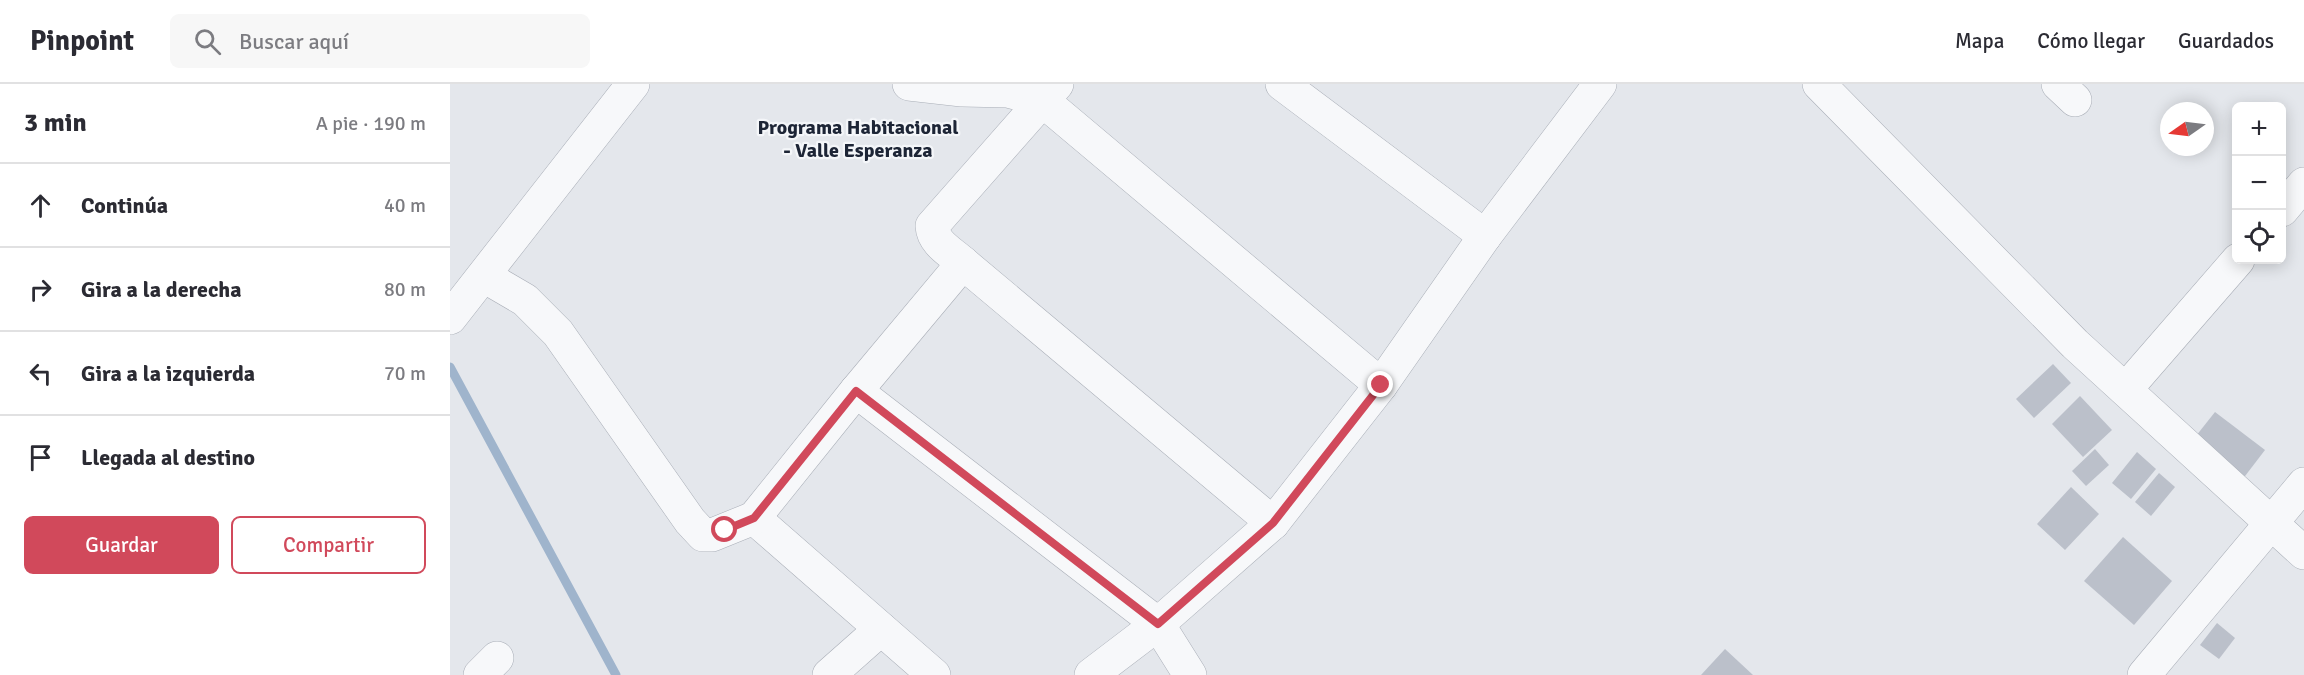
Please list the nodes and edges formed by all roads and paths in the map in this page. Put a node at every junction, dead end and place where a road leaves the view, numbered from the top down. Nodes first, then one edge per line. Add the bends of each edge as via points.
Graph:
1 (633, 84) edge
2 (909, 84) edge
3 (1282, 84) edge
4 (1819, 84) edge
5 (1586, 89) edge
6 (1050, 92) edge
7 (2304, 184) edge
8 (2286, 205) edge
9 (1485, 236) junction
10 (963, 263) junction
11 (2235, 264) edge
12 (484, 276) junction
13 (454, 313) edge
14 (1381, 385) junction
15 (2126, 389) junction
16 (856, 391) junction
17 (2304, 484) edge
18 (754, 518) junction
19 (1273, 523) junction
20 (2271, 525) junction
21 (2304, 553) edge
22 (1158, 624) junction
23 (881, 629) junction
24 (829, 675) edge
25 (934, 675) edge
26 (1091, 675) edge
27 (1190, 675) edge
28 (2144, 675) edge

1 - 12 street
2 - 6 street
3 - 9 street
4 - 15 street via 2075,344
5 - 9 street
6 - 10 street via 932,226 936,240
6 - 14 street
7 - 8 street
9 - 14 street
10 - 16 street
10 - 19 street
11 - 15 street
12 - 13 street
12 - 18 street via 525,300 558,333 703,535
14 - 19 street
15 - 20 street
16 - 18 street
16 - 22 street
17 - 20 street
18 - 23 street
19 - 22 street
20 - 21 street
20 - 28 street
22 - 26 street
22 - 27 street
23 - 24 street
23 - 25 street

